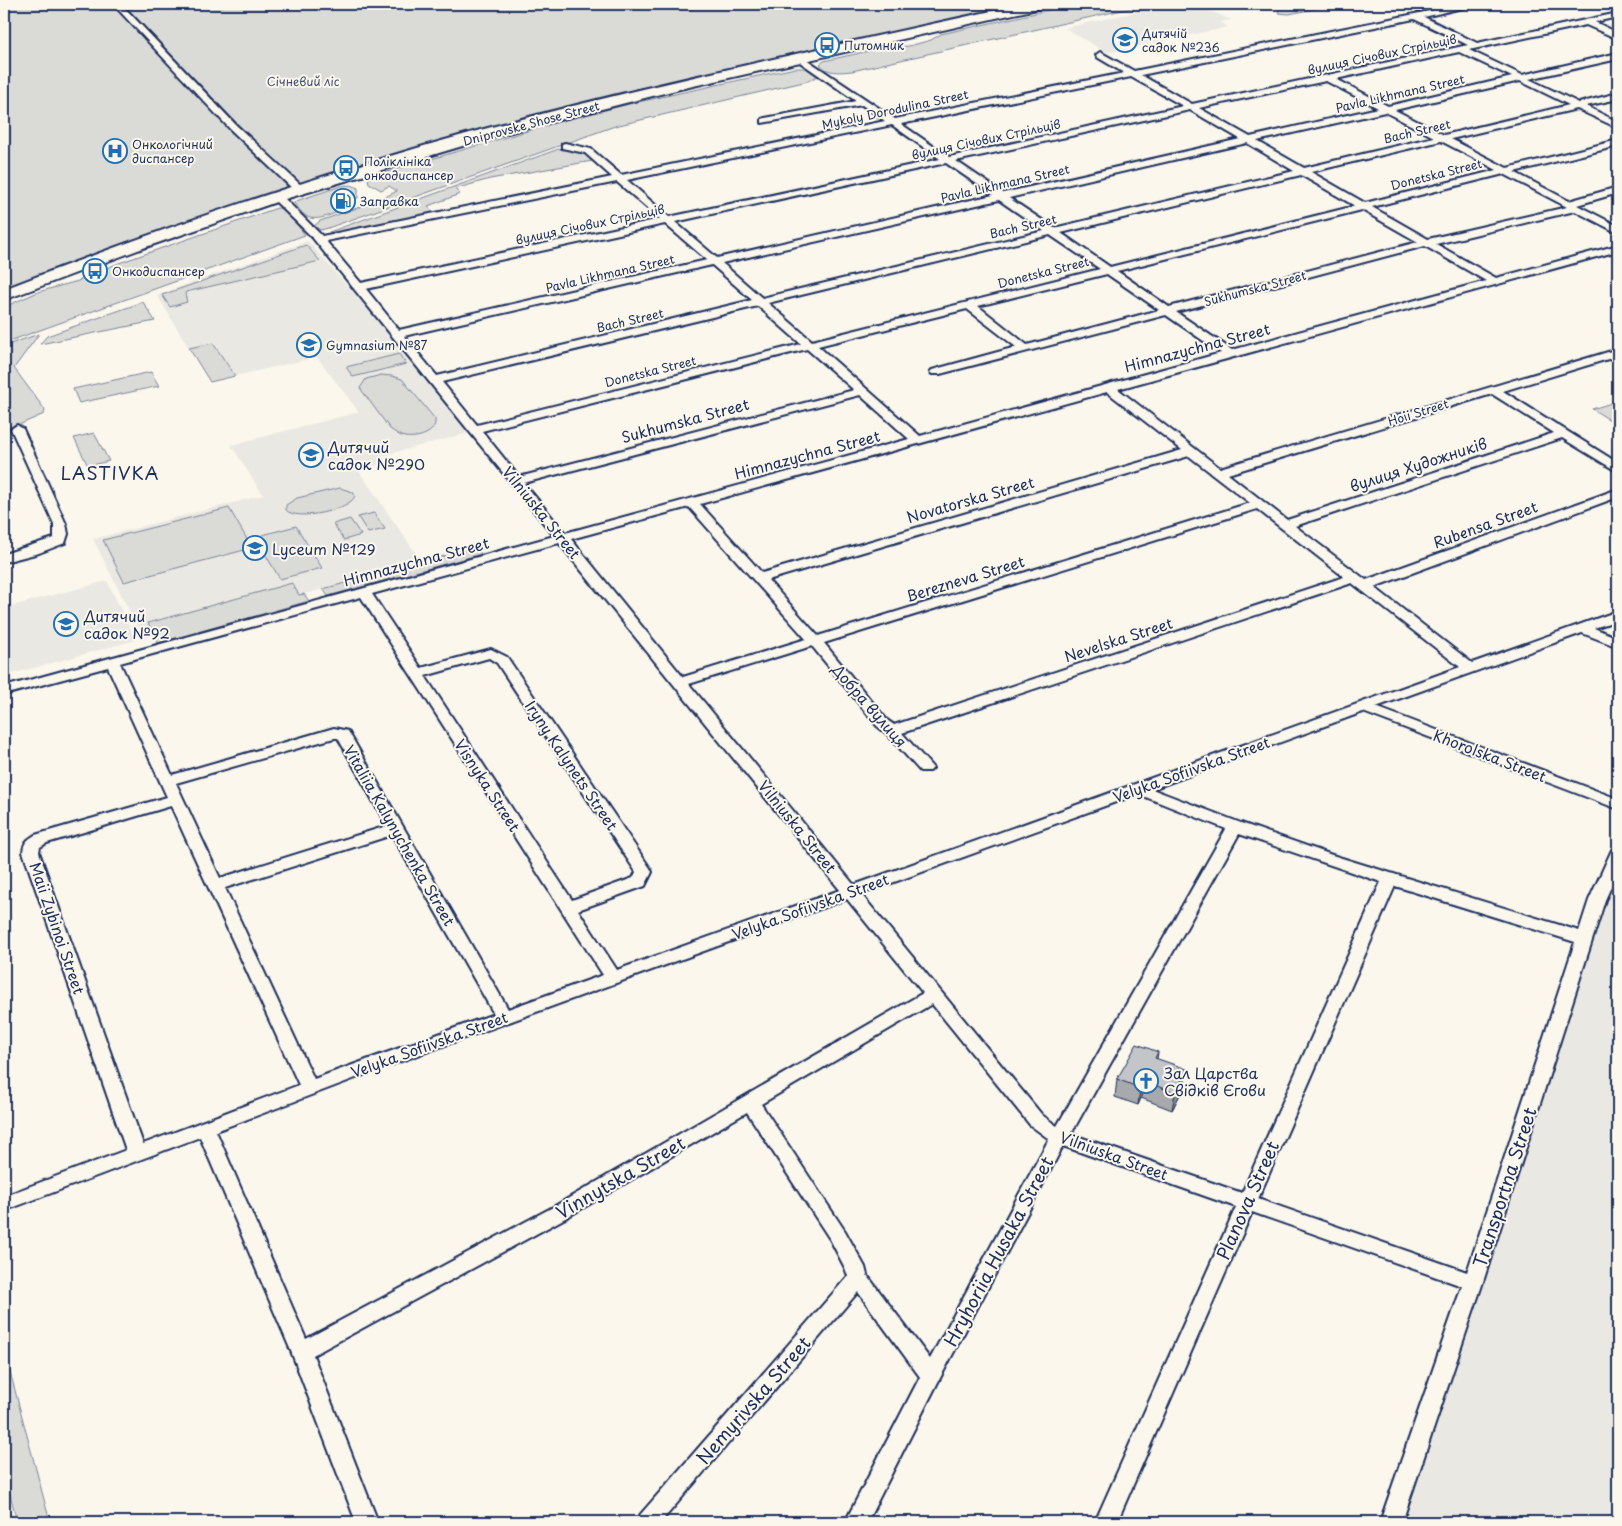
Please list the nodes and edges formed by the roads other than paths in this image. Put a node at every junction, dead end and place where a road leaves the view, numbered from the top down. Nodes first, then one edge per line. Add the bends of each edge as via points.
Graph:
1 (117, 4) edge
2 (1041, 4) edge
3 (1476, 4) edge
4 (1415, 16) junction
5 (1618, 16) edge
6 (1587, 22) junction
7 (1618, 36) edge
8 (1477, 46) junction
9 (1460, 50) junction
10 (1100, 55) dead end
11 (1618, 56) edge
12 (800, 58) junction
13 (1133, 74) junction
14 (1328, 78) junction
15 (1520, 78) junction
16 (1618, 96) edge
17 (865, 102) junction
18 (1578, 106) junction
19 (1192, 107) junction
20 (1386, 109) junction
21 (765, 121) dead end
22 (894, 122) junction
23 (1618, 125) edge
24 (1442, 138) junction
25 (1248, 140) junction
26 (1618, 142) edge
27 (565, 146) dead end
28 (948, 160) junction
29 (1506, 171) junction
30 (1303, 172) junction
31 (619, 178) junction
32 (300, 190) junction
33 (1618, 190) edge
34 (1001, 196) junction
35 (278, 198) junction
36 (1363, 206) junction
37 (1572, 206) junction
38 (667, 220) junction
39 (1618, 230) edge
40 (1052, 232) junction
41 (320, 239) junction
42 (1426, 243) junction
43 (1618, 248) edge
44 (714, 262) junction
45 (1108, 270) junction
46 (1495, 282) junction
47 (358, 287) junction
48 (4, 294) edge
49 (760, 302) junction
50 (969, 305) junction
51 (1168, 311) junction
52 (398, 334) junction
53 (809, 345) junction
54 (1025, 349) junction
55 (1618, 352) edge
56 (1230, 355) junction
57 (936, 372) dead end
58 (434, 380) junction
59 (1109, 388) junction
60 (1492, 389) junction
61 (862, 391) junction
62 (16, 429) dead end
63 (474, 429) junction
64 (1562, 434) junction
65 (918, 440) junction
66 (1190, 452) junction
67 (1618, 468) edge
68 (1218, 473) junction
69 (517, 481) junction
70 (1618, 493) edge
71 (692, 502) junction
72 (1258, 505) junction
73 (1284, 525) junction
74 (563, 538) junction
75 (4, 558) edge
76 (759, 578) junction
77 (1358, 582) junction
78 (364, 592) junction
79 (1618, 615) edge
80 (1582, 628) junction
81 (815, 641) junction
82 (1618, 643) edge
83 (112, 661) junction
84 (1470, 668) junction
85 (416, 674) junction
86 (681, 682) junction
87 (4, 691) edge
88 (1362, 707) junction
89 (892, 731) junction
90 (926, 768) dead end
91 (167, 780) junction
92 (1137, 788) junction
93 (176, 800) junction
94 (1618, 804) edge
95 (1235, 827) junction
96 (397, 828) junction
97 (1618, 854) edge
98 (1390, 878) junction
99 (215, 885) junction
100 (851, 891) junction
101 (568, 908) junction
102 (1584, 939) junction
103 (613, 977) junction
104 (934, 995) junction
105 (504, 1017) junction
106 (309, 1088) junction
107 (750, 1102) junction
108 (206, 1128) junction
109 (1059, 1137) junction
110 (137, 1154) junction
111 (1246, 1202) junction
112 (4, 1204) edge
113 (858, 1278) junction
114 (1473, 1282) junction
115 (301, 1351) junction
116 (931, 1376) junction
117 (367, 1522) edge
118 (648, 1522) edge
119 (856, 1522) edge
120 (1106, 1522) edge
121 (1391, 1522) edge

1 - 32 street via 233,127
2 - 12 main road, Dniprovske Shose Street
3 - 4 street, Mykoly Dorodulina Street
4 - 8 street
4 - 13 street, Mykoly Dorodulina Street
5 - 6 street, вулиця Січових Стрільців
6 - 7 street
6 - 8 street, вулиця Січових Стрільців
8 - 9 street, вулиця Січових Стрільців
9 - 14 street, вулиця Січових Стрільців
9 - 15 street
10 - 13 street
11 - 15 street, Pavla Likhmana Street
12 - 17 street
12 - 32 main road, Dniprovske Shose Street via 559,114
13 - 19 street
13 - 22 street, Mykoly Dorodulina Street
14 - 19 street, вулиця Січових Стрільців
14 - 20 street
15 - 18 street
15 - 20 street, Pavla Likhmana Street
16 - 18 street, Bach Street
17 - 21 street
17 - 22 street
18 - 23 street
18 - 24 street, Bach Street
19 - 25 street
19 - 28 street, вулиця Січових Стрільців
20 - 24 street
20 - 25 street, Pavla Likhmana Street
22 - 28 street
22 - 31 street, Mykoly Dorodulina Street
24 - 29 street
24 - 30 street, Bach Street
25 - 30 street
25 - 34 street, Pavla Likhmana Street
26 - 29 street, Donetska Street
27 - 31 street via 588,151
28 - 34 street
28 - 38 street, вулиця Січових Стрільців
29 - 36 street, Donetska Street
29 - 37 street
30 - 36 street
30 - 40 street, Bach Street
31 - 38 street
31 - 41 street, Mykoly Dorodulina Street
32 - 35 main road, Dniprovske Shose Street
33 - 37 street, Sukhumska Street
34 - 40 street
34 - 44 street, Pavla Likhmana Street
35 - 41 street, Vilniuska Street
35 - 48 main road, Dniprovske Shose Street
36 - 42 street
36 - 45 street, Donetska Street
37 - 39 street
37 - 42 street, Sukhumska Street
38 - 44 street
38 - 47 street, вулиця Січових Стрільців
40 - 45 street
40 - 49 street, Bach Street
41 - 47 street, Vilniuska Street
42 - 46 street
42 - 51 street, Sukhumska Street
43 - 46 street, Himnazychna Street
44 - 49 street
44 - 52 street, Pavla Likhmana Street
45 - 50 street, Donetska Street
45 - 51 street
46 - 56 street, Himnazychna Street
47 - 52 street, Vilniuska Street
49 - 53 street
49 - 58 street, Bach Street
50 - 53 street, Donetska Street
50 - 54 street
51 - 54 street, Sukhumska Street
51 - 56 street
52 - 58 street, Vilniuska Street
53 - 61 street
53 - 63 street, Donetska Street
54 - 57 street, Sukhumska Street
55 - 60 street, Hoii Street
56 - 59 street, Himnazychna Street
58 - 63 street, Vilniuska Street
59 - 65 street, Himnazychna Street
59 - 66 street
60 - 64 street
60 - 68 street, Hoii Street
61 - 65 street
61 - 69 street, Sukhumska Street
62 - 75 street via 62,534 60,540 51,545
63 - 69 street, Vilniuska Street
64 - 67 street
64 - 73 street, вулиця Художників
65 - 71 street, Himnazychna Street
66 - 68 street
66 - 76 street, Novatorska Street
68 - 72 street
69 - 74 street, Vilniuska Street
70 - 77 street, Rubensa Street
71 - 74 street, Himnazychna Street
71 - 76 street
72 - 73 street
72 - 81 street, Berezneva Street
73 - 77 street
74 - 78 street, Himnazychna Street
74 - 86 street, Vilniuska Street
76 - 81 street
77 - 84 street
77 - 89 street, Nevelska Street
78 - 83 street, Himnazychna Street
78 - 85 street, Visnyka Street
79 - 80 street, Velyka Sofiivska Street
80 - 82 street
80 - 84 street, Velyka Sofiivska Street
81 - 86 street, Berezneva Street
81 - 89 street, Добра вулиця
83 - 87 street, Himnazychna Street
83 - 91 street
84 - 88 street, Velyka Sofiivska Street
85 - 101 street, Visnyka Street
85 - 101 street, Iryny Kalynets Street via 491,653 502,660 644,872 639,882
86 - 100 street, Vilniuska Street
88 - 92 street, Velyka Sofiivska Street
88 - 94 street, Khorolska Street
89 - 90 street, Добра вулиця
91 - 93 street
91 - 96 street, Vitaliia Kalynychenka Street via 339,732
92 - 95 street
92 - 100 street, Velyka Sofiivska Street
93 - 99 street
93 - 110 street, Maii Zybinoi Street via 41,839 32,844 31,852
95 - 98 street
95 - 109 street, Hryhoriia Husaka Street
96 - 99 street
96 - 105 street, Vitaliia Kalynychenka Street
97 - 102 street, Transportna Street
98 - 102 street
98 - 111 street, Planova Street
99 - 106 street
100 - 103 street, Velyka Sofiivska Street
100 - 104 street, Vilniuska Street
101 - 103 street, Visnyka Street
102 - 114 street, Transportna Street
103 - 105 street, Velyka Sofiivska Street
104 - 107 street, Vinnytska Street
104 - 109 street, Vilniuska Street via 1036,1120
105 - 106 street, Velyka Sofiivska Street
106 - 108 street, Velyka Sofiivska Street
107 - 113 street via 838,1236
107 - 115 street, Vinnytska Street via 520,1235
108 - 110 street, Velyka Sofiivska Street
108 - 115 street
109 - 111 street, Vilniuska Street
109 - 116 street, Hryhoriia Husaka Street
110 - 112 street, Velyka Sofiivska Street
111 - 114 street, Vilniuska Street
111 - 120 street, Planova Street
113 - 116 street
113 - 118 street, Nemyrivska Street
114 - 121 street, Transportna Street
115 - 117 street
116 - 119 street, Hryhoriia Husaka Street

